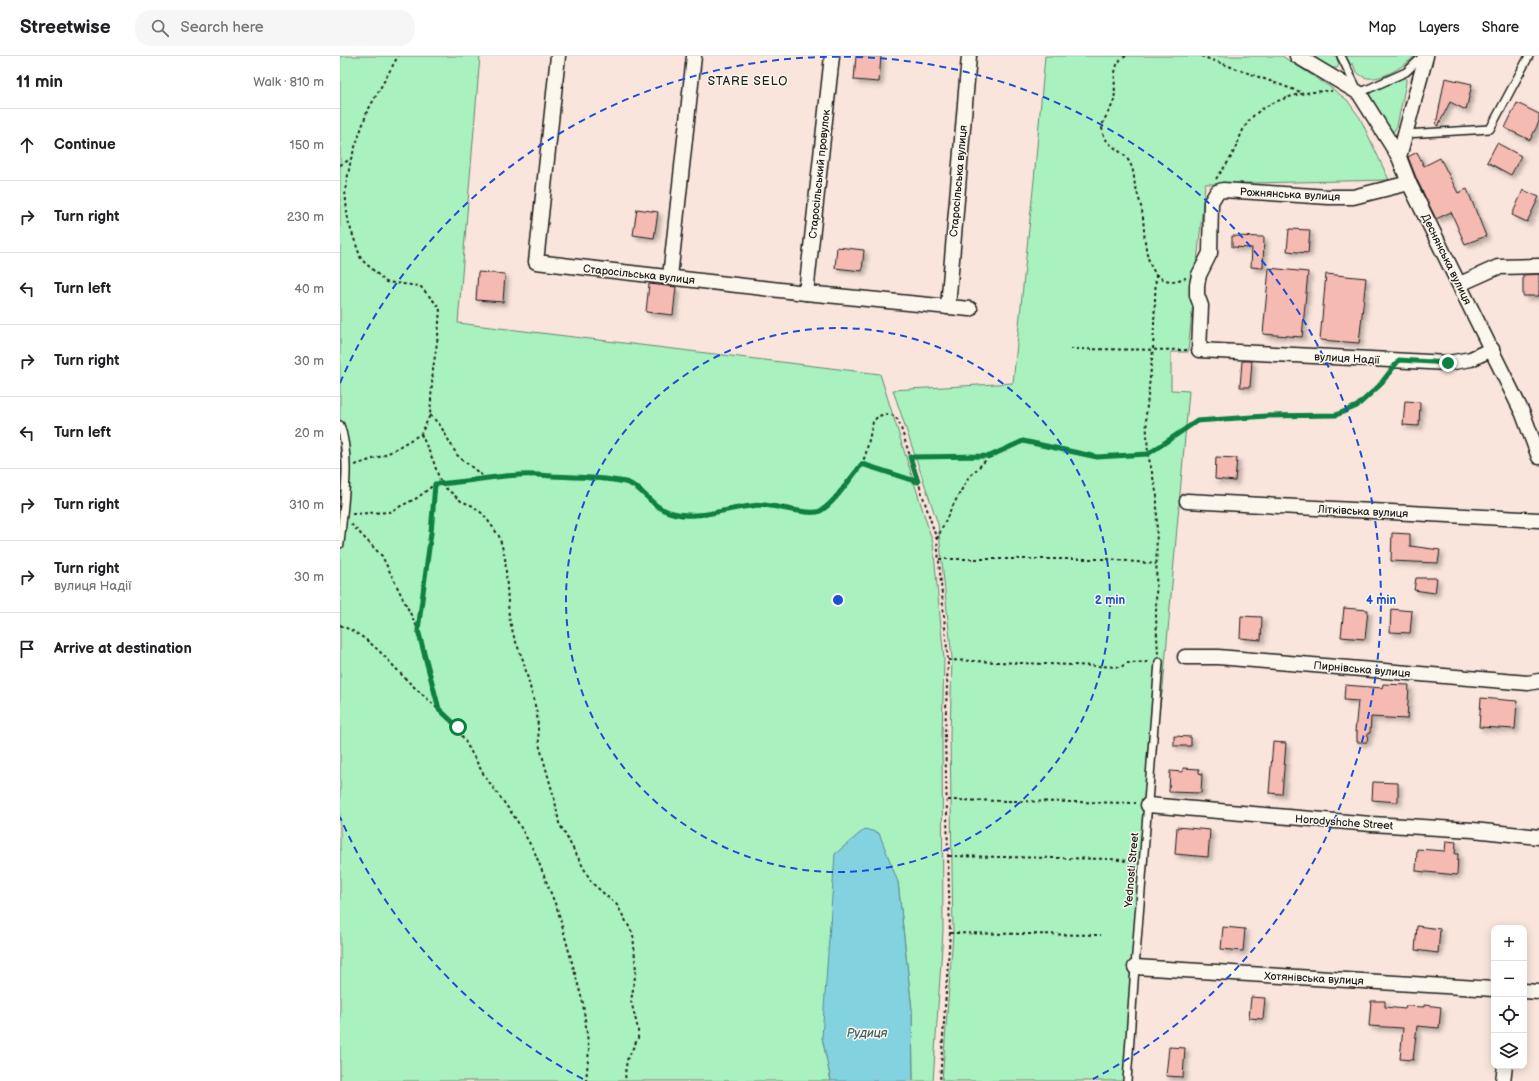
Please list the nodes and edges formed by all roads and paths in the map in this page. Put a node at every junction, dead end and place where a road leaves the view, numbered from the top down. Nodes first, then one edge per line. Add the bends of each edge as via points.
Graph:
1 (398, 56) edge
2 (558, 56) edge
3 (694, 56) edge
4 (832, 56) edge
5 (969, 56) edge
6 (1126, 56) edge
7 (1201, 56) edge
8 (1297, 56) edge
9 (1341, 56) edge
10 (1423, 56) edge
11 (1426, 56) edge
12 (1529, 56) edge
13 (1336, 92) dead end
14 (1303, 93) junction
15 (1359, 93) junction
16 (1405, 134) junction
17 (1399, 156) junction
18 (351, 159) junction
19 (340, 165) edge
20 (1409, 183) junction
21 (1215, 187) junction
22 (1539, 266) edge
23 (1156, 274) junction
24 (1199, 275) junction
25 (670, 277) junction
26 (1460, 284) junction
27 (806, 293) junction
28 (948, 307) junction
29 (970, 309) dead end
30 (1070, 349) dead end
31 (1492, 349) junction
32 (1153, 350) junction
33 (1199, 350) junction
34 (1399, 360) junction
35 (430, 416) junction
36 (340, 425) edge
37 (421, 434) junction
38 (1148, 454) junction
39 (990, 456) junction
40 (910, 457) junction
41 (1539, 457) edge
42 (862, 464) junction
43 (346, 468) junction
44 (485, 478) junction
45 (918, 482) junction
46 (435, 484) junction
47 (441, 484) junction
48 (1187, 501) dead end
49 (342, 515) junction
50 (1539, 520) edge
51 (937, 540) junction
52 (340, 544) edge
53 (939, 559) junction
54 (1156, 564) junction
55 (340, 625) edge
56 (418, 630) junction
57 (1185, 657) dead end
58 (948, 660) junction
59 (1159, 662) junction
60 (1539, 681) edge
61 (439, 709) junction
62 (948, 800) junction
63 (1148, 804) junction
64 (1539, 837) edge
65 (949, 856) junction
66 (1143, 863) junction
67 (950, 932) junction
68 (1101, 935) dead end
69 (1135, 967) junction
70 (1491, 989) edge
71 (1527, 991) edge
72 (1539, 992) edge
73 (1505, 1069) edge
74 (586, 1081) edge
75 (626, 1081) edge
76 (940, 1081) edge
77 (1127, 1081) edge
78 (1504, 1081) edge

1 - 18 path via 367,112
2 - 25 street, Старосільська вулиця via 536,262
3 - 25 street
4 - 27 street, Старосільський провулок
5 - 28 street, Старосільська вулиця
6 - 23 path via 1117,66 1114,76 1114,98 1112,107 1102,123 1103,134 1128,157 1143,217 1144,244 1151,267
7 - 14 path
8 - 15 street
9 - 15 lane
10 - 15 lane via 1406,72
11 - 16 street
12 - 16 lane via 1490,129
13 - 14 path
14 - 21 path via 1281,100 1255,114 1246,125
15 - 17 street, Деснянська вулиця
16 - 17 street
17 - 20 street, Деснянська вулиця
18 - 19 path
18 - 35 path via 345,191 348,221 361,259 386,282 420,286 440,308
20 - 21 street, Рожнянська вулиця via 1353,196 1328,197 1223,190
20 - 26 street, Деснянська вулиця
21 - 24 street via 1211,202 1210,253
22 - 26 street via 1498,268
23 - 24 path via 1163,280 1172,281
23 - 32 path
24 - 33 street
25 - 27 street, Старосільська вулиця
26 - 31 street, Деснянська вулиця
27 - 28 street, Старосільська вулиця
28 - 29 street, Старосільська вулиця
30 - 32 path
31 - 34 street, вулиця Надії via 1470,359 1448,363
31 - 41 street, Деснянська вулиця via 1523,414
32 - 33 path
32 - 38 path via 1146,415
33 - 34 street, вулиця Надії
34 - 38 path via 1379,386 1357,406 1336,415 1266,416 1197,421
35 - 37 path
35 - 44 path via 440,425 457,455
36 - 43 lane via 344,434
37 - 43 path via 385,455
37 - 47 path
38 - 39 path via 1097,457 1023,441
38 - 54 path via 1157,496
39 - 40 path
39 - 51 path via 968,478
40 - 42 path via 899,422 895,416 886,414 878,416 873,422
40 - 45 path
42 - 44 path via 830,503 819,512 810,513 763,505 697,516 681,516 653,504 641,491 627,482 535,475
42 - 45 path
43 - 49 lane
44 - 47 path
45 - 51 path
46 - 47 path
46 - 49 path via 417,498 389,512
46 - 56 path
47 - 75 path via 461,501 484,515 499,536 504,557 509,617 537,713 539,744 559,823 592,882 617,905 633,934 636,971 631,1001 638,1038 627,1060
48 - 50 street, Літківська вулиця
49 - 52 lane
49 - 56 path via 382,556
51 - 53 path
53 - 54 path via 1108,559
53 - 58 path
54 - 59 path
55 - 61 path via 355,631 375,645 403,676
56 - 61 path
57 - 60 street, Пирнівська вулиця via 1218,656 1528,683
58 - 59 path via 1120,668 1127,663
58 - 62 path via 945,735
59 - 63 lane, Yednosti Street
61 - 74 path via 458,727 484,775 516,819 535,853 558,911 583,1003 589,1050
62 - 63 path
62 - 65 path
63 - 64 street, Horodyshche Street
63 - 66 lane, Yednosti Street
65 - 66 path
65 - 67 path
66 - 69 lane, Yednosti Street
67 - 68 path
67 - 76 path
69 - 70 street, Хотянівська вулиця
69 - 77 lane, Yednosti Street
71 - 72 street
73 - 78 street

